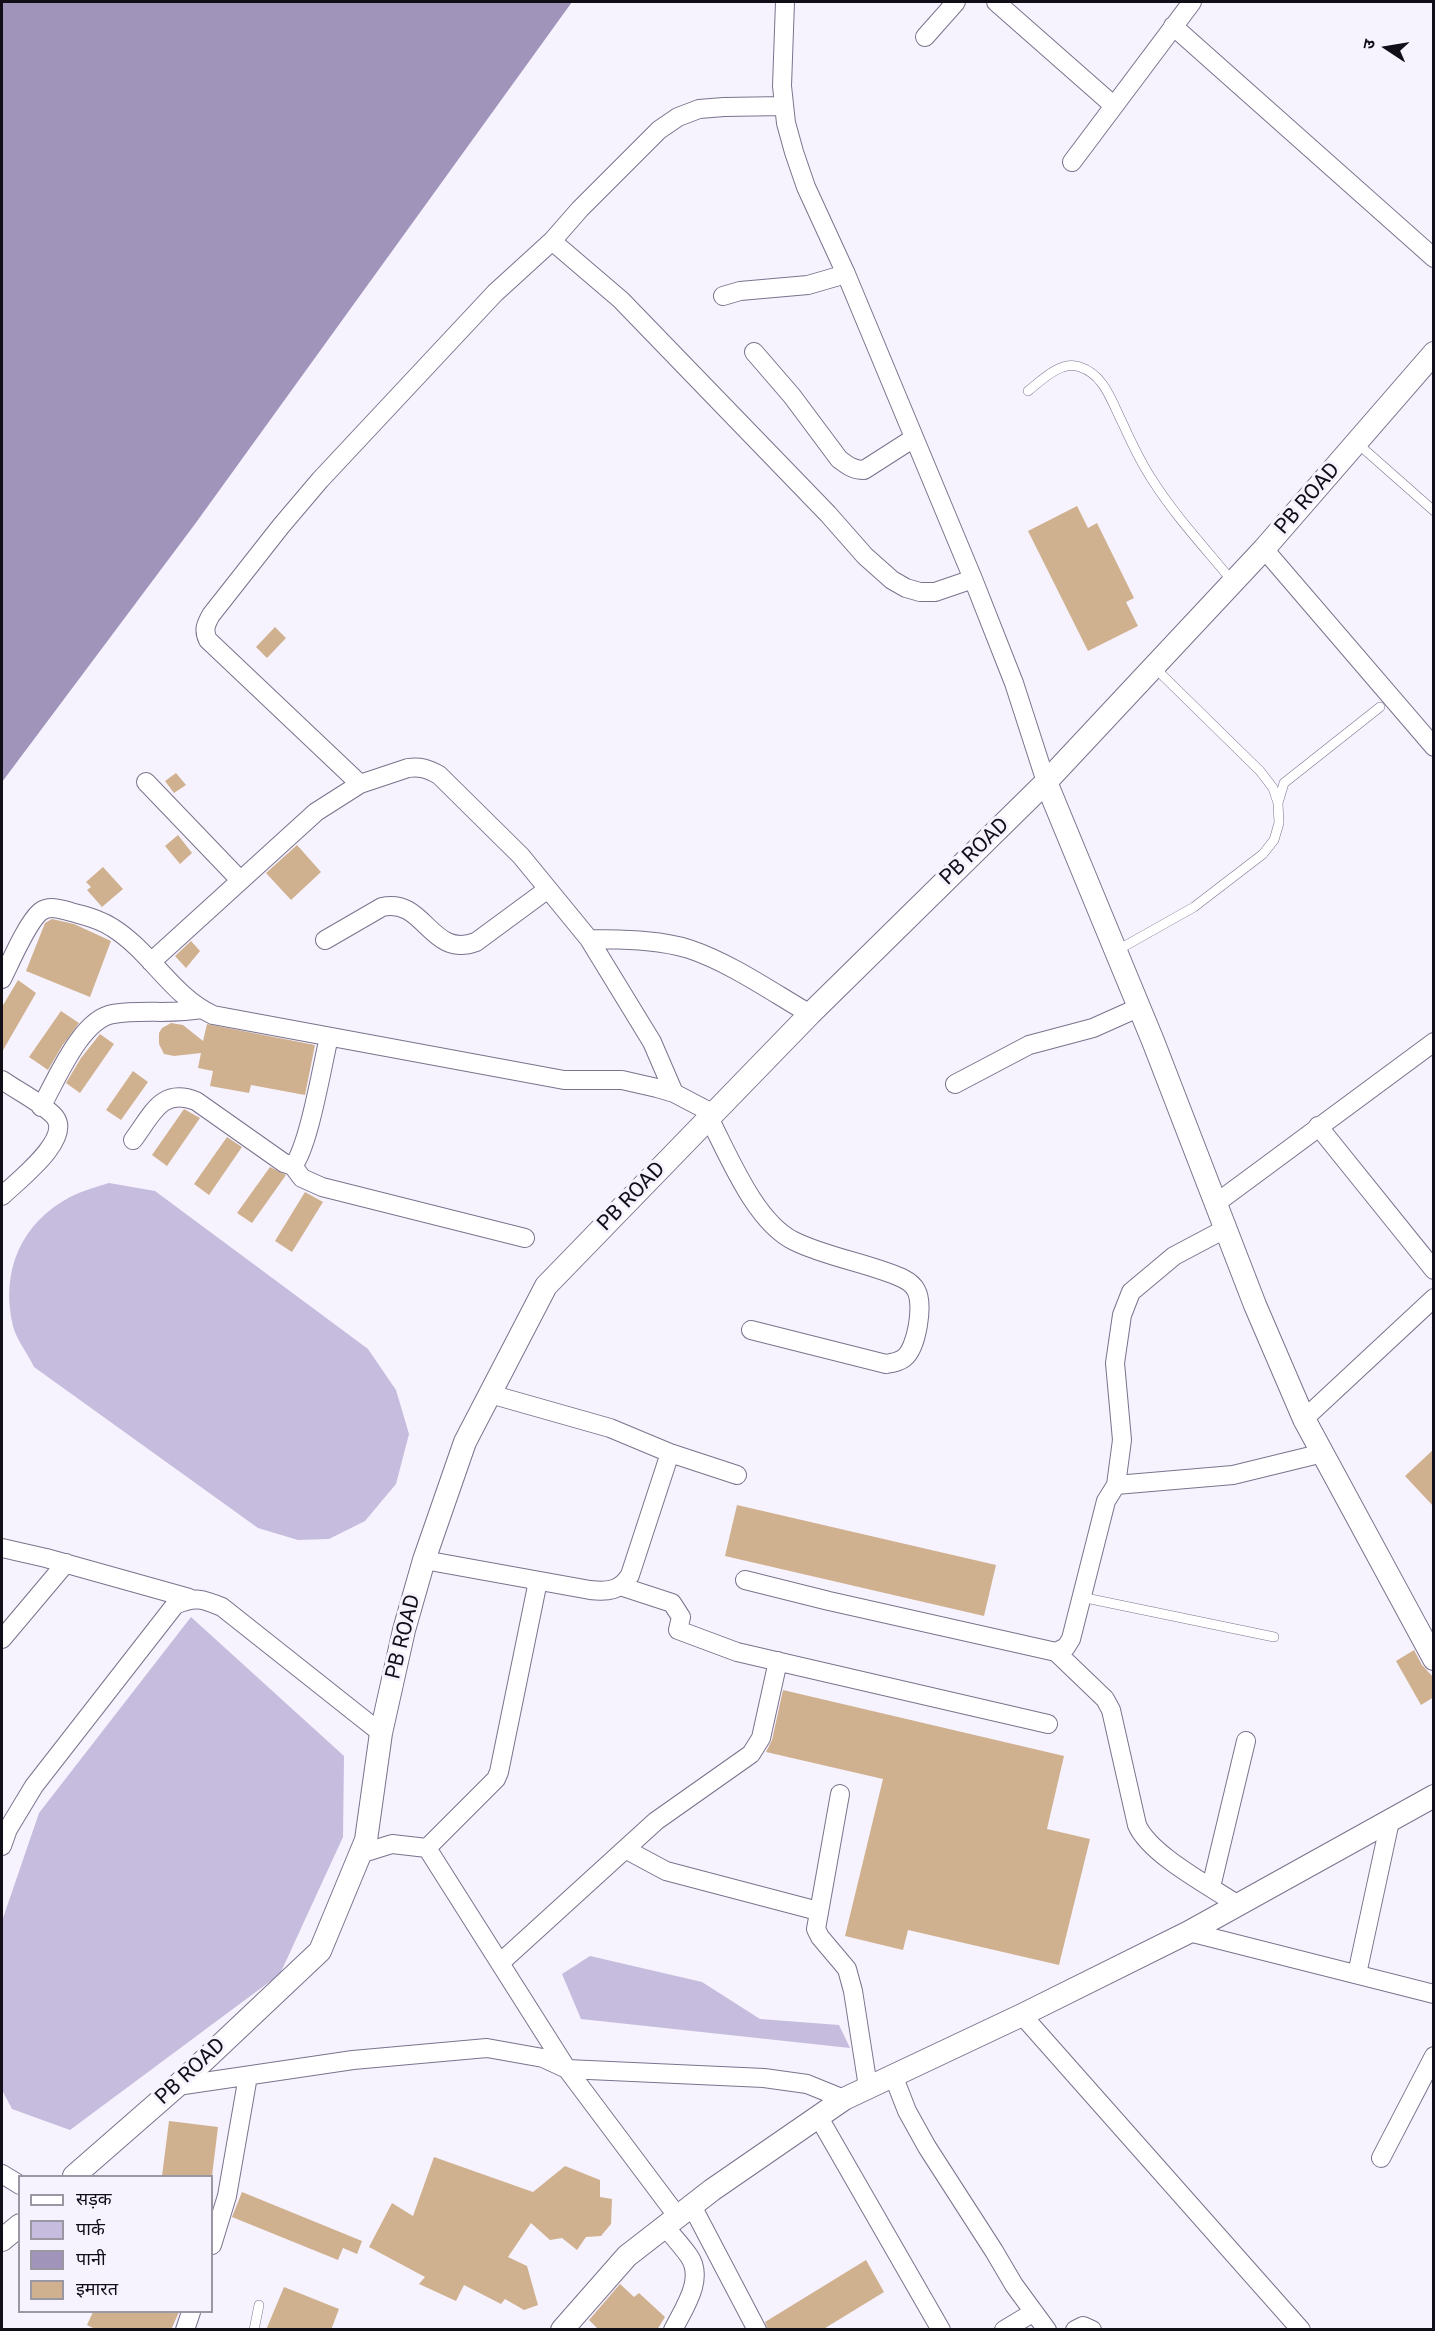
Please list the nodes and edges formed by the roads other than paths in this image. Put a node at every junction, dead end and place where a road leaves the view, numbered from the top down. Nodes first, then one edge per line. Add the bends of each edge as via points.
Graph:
1 (785, 2) edge
2 (956, 2) edge
3 (996, 2) edge
4 (1192, 2) edge
5 (1173, 26) junction
6 (926, 37) dead end
7 (784, 105) junction
8 (1113, 105) junction
9 (1072, 162) dead end
10 (552, 241) junction
11 (1434, 258) edge
12 (846, 274) junction
13 (723, 296) dead end
14 (754, 352) dead end
15 (1434, 353) edge
16 (1028, 391) dead end
17 (914, 438) junction
18 (1357, 442) junction
19 (1434, 512) edge
20 (1264, 549) junction
21 (973, 579) junction
22 (1233, 582) junction
23 (1154, 667) junction
24 (1380, 707) dead end
25 (1434, 747) edge
26 (146, 782) dead end
27 (1046, 782) junction
28 (360, 784) junction
29 (1278, 803) junction
30 (240, 880) junction
31 (548, 889) junction
32 (589, 939) junction
33 (325, 940) dead end
34 (1116, 951) junction
35 (151, 962) junction
36 (2, 979) edge
37 (1140, 1007) junction
38 (202, 1010) junction
39 (810, 1014) junction
40 (328, 1037) junction
41 (1434, 1042) edge
42 (2, 1080) edge
43 (955, 1084) dead end
44 (674, 1093) junction
45 (41, 1107) junction
46 (711, 1116) junction
47 (1318, 1126) junction
48 (133, 1140) dead end
49 (293, 1166) junction
50 (2, 1196) edge
51 (1215, 1204) junction
52 (1225, 1229) junction
53 (525, 1238) dead end
54 (1434, 1270) edge
55 (1434, 1298) edge
56 (751, 1330) dead end
57 (490, 1394) junction
58 (1304, 1419) junction
59 (670, 1453) junction
60 (1323, 1453) junction
61 (737, 1475) dead end
62 (1116, 1485) junction
63 (2, 1538) edge
64 (10, 1550) edge
65 (424, 1560) junction
66 (66, 1563) junction
67 (745, 1580) dead end
68 (538, 1581) junction
69 (620, 1586) junction
70 (1081, 1597) junction
71 (189, 1598) junction
72 (1274, 1637) dead end
73 (2, 1639) edge
74 (1056, 1652) junction
75 (1434, 1659) edge
76 (778, 1661) junction
77 (1048, 1724) dead end
78 (381, 1733) junction
79 (1246, 1741) dead end
80 (840, 1794) dead end
81 (1434, 1796) edge
82 (1390, 1821) junction
83 (2, 1846) edge
84 (427, 1848) junction
85 (625, 1849) junction
86 (360, 1854) junction
87 (1211, 1887) junction
88 (1238, 1905) junction
89 (818, 1911) junction
90 (1189, 1932) junction
91 (500, 1963) junction
92 (1357, 1974) junction
93 (1434, 1994) edge
94 (1022, 2015) junction
95 (1434, 2056) edge
96 (567, 2069) junction
97 (892, 2075) junction
98 (248, 2076) junction
99 (177, 2086) junction
100 (868, 2087) junction
101 (844, 2099) junction
102 (818, 2116) junction
103 (1381, 2158) dead end
104 (2, 2174) edge
105 (75, 2175) edge
106 (18, 2184) edge
107 (678, 2216) junction
108 (18, 2227) edge
109 (2, 2240) edge
110 (213, 2242) edge
111 (259, 2305) dead end
112 (1034, 2312) junction
113 (190, 2313) edge
114 (185, 2330) edge
115 (254, 2330) edge
116 (562, 2330) edge
117 (673, 2330) edge
118 (758, 2330) edge
119 (941, 2330) edge
120 (1004, 2330) edge
121 (1047, 2330) edge
122 (1075, 2330) edge
123 (1092, 2330) edge
124 (1301, 2330) edge

1 - 7 street
2 - 6 street
3 - 8 street
4 - 5 street
5 - 8 street
5 - 11 street
7 - 10 street via 724,106 678,117 651,138
7 - 12 street via 806,187
8 - 9 street
10 - 21 street via 621,300 892,580 920,592 935,592
10 - 28 street via 495,292 320,480 205,625 208,640
12 - 13 street via 808,285
12 - 17 street
14 - 17 street via 848,466 864,470
15 - 18 street, PB ROAD
16 - 22 lane via 1063,367 1074,365 1094,374 1104,385 1152,480
17 - 21 street
18 - 19 lane
18 - 20 street, PB ROAD
20 - 22 street, PB ROAD
20 - 25 street
21 - 27 street via 1014,682
22 - 23 street, PB ROAD
23 - 27 street, PB ROAD
23 - 29 lane via 1260,771
24 - 29 lane via 1284,783
26 - 30 street
27 - 34 street
27 - 39 street, PB ROAD
28 - 30 street via 316,812
28 - 31 street via 416,766 439,775 521,856
29 - 34 lane via 1277,832 1263,854 1194,907
30 - 35 street
31 - 32 street
31 - 33 street via 465,946 446,943 413,914 390,905
32 - 39 street via 687,948 728,966
32 - 44 street via 652,1042
34 - 37 street
35 - 36 street via 114,928 99,920 50,908 34,918
35 - 38 street
37 - 43 street via 1093,1028 1029,1045
37 - 51 street
38 - 40 street
38 - 45 street via 99,1018 81,1037
39 - 46 street, PB ROAD
40 - 44 street via 564,1080 622,1080
40 - 49 street via 307,1131
41 - 47 street
42 - 45 street
44 - 46 street
45 - 50 street via 56,1118 57,1138
46 - 56 street via 747,1190 768,1223 794,1241 902,1278 911,1283 920,1301 913,1344 903,1359 893,1363
46 - 57 street, PB ROAD via 546,1286
47 - 51 street
47 - 54 street
48 - 49 street via 163,1101 183,1096
49 - 53 street via 302,1178 322,1187
51 - 52 street
52 - 58 street
52 - 62 street via 1174,1256 1131,1292 1122,1315 1115,1363 1122,1440
55 - 58 street
57 - 59 street via 610,1428
57 - 65 street, PB ROAD via 465,1442
58 - 60 street
59 - 61 street
59 - 69 street via 630,1575
60 - 62 street via 1233,1475
60 - 75 street
62 - 70 street via 1106,1501
63 - 64 street
64 - 66 street
65 - 68 street
65 - 78 street, PB ROAD
66 - 71 street
66 - 73 street
67 - 74 street
68 - 69 street via 606,1592
68 - 84 street via 499,1772
69 - 76 street via 672,1603 681,1617 678,1629 737,1652
70 - 72 lane
70 - 74 street via 1071,1639
71 - 78 street via 222,1607
71 - 83 street via 175,1605 34,1786
74 - 87 street via 1105,1699 1111,1710 1141,1834
76 - 77 street
76 - 85 street via 761,1738 751,1754 656,1821
78 - 86 street, PB ROAD via 366,1840
79 - 87 street
80 - 89 street
81 - 82 street
82 - 88 street
82 - 92 street
84 - 86 street via 392,1844
84 - 91 street
85 - 89 street via 666,1871
85 - 91 street
86 - 99 street, PB ROAD via 320,1951
87 - 88 street
88 - 90 street
89 - 100 street via 819,1936 847,1969
90 - 92 street
90 - 94 street
91 - 96 street
92 - 93 street
94 - 97 street
94 - 124 street
95 - 103 street
96 - 98 street via 543,2058 487,2048 353,2060
96 - 101 street via 764,2078 807,2084
96 - 107 street
97 - 100 street
97 - 112 street via 927,2147
98 - 99 street
98 - 110 street via 227,2196
99 - 105 street, PB ROAD
100 - 101 street
101 - 102 street
102 - 107 street
102 - 119 street
104 - 106 street
107 - 116 street via 627,2256
107 - 117 street via 695,2275
107 - 118 street
108 - 109 street
111 - 115 lane
112 - 120 street
112 - 121 street
113 - 114 street
122 - 123 street via 1083,2326

